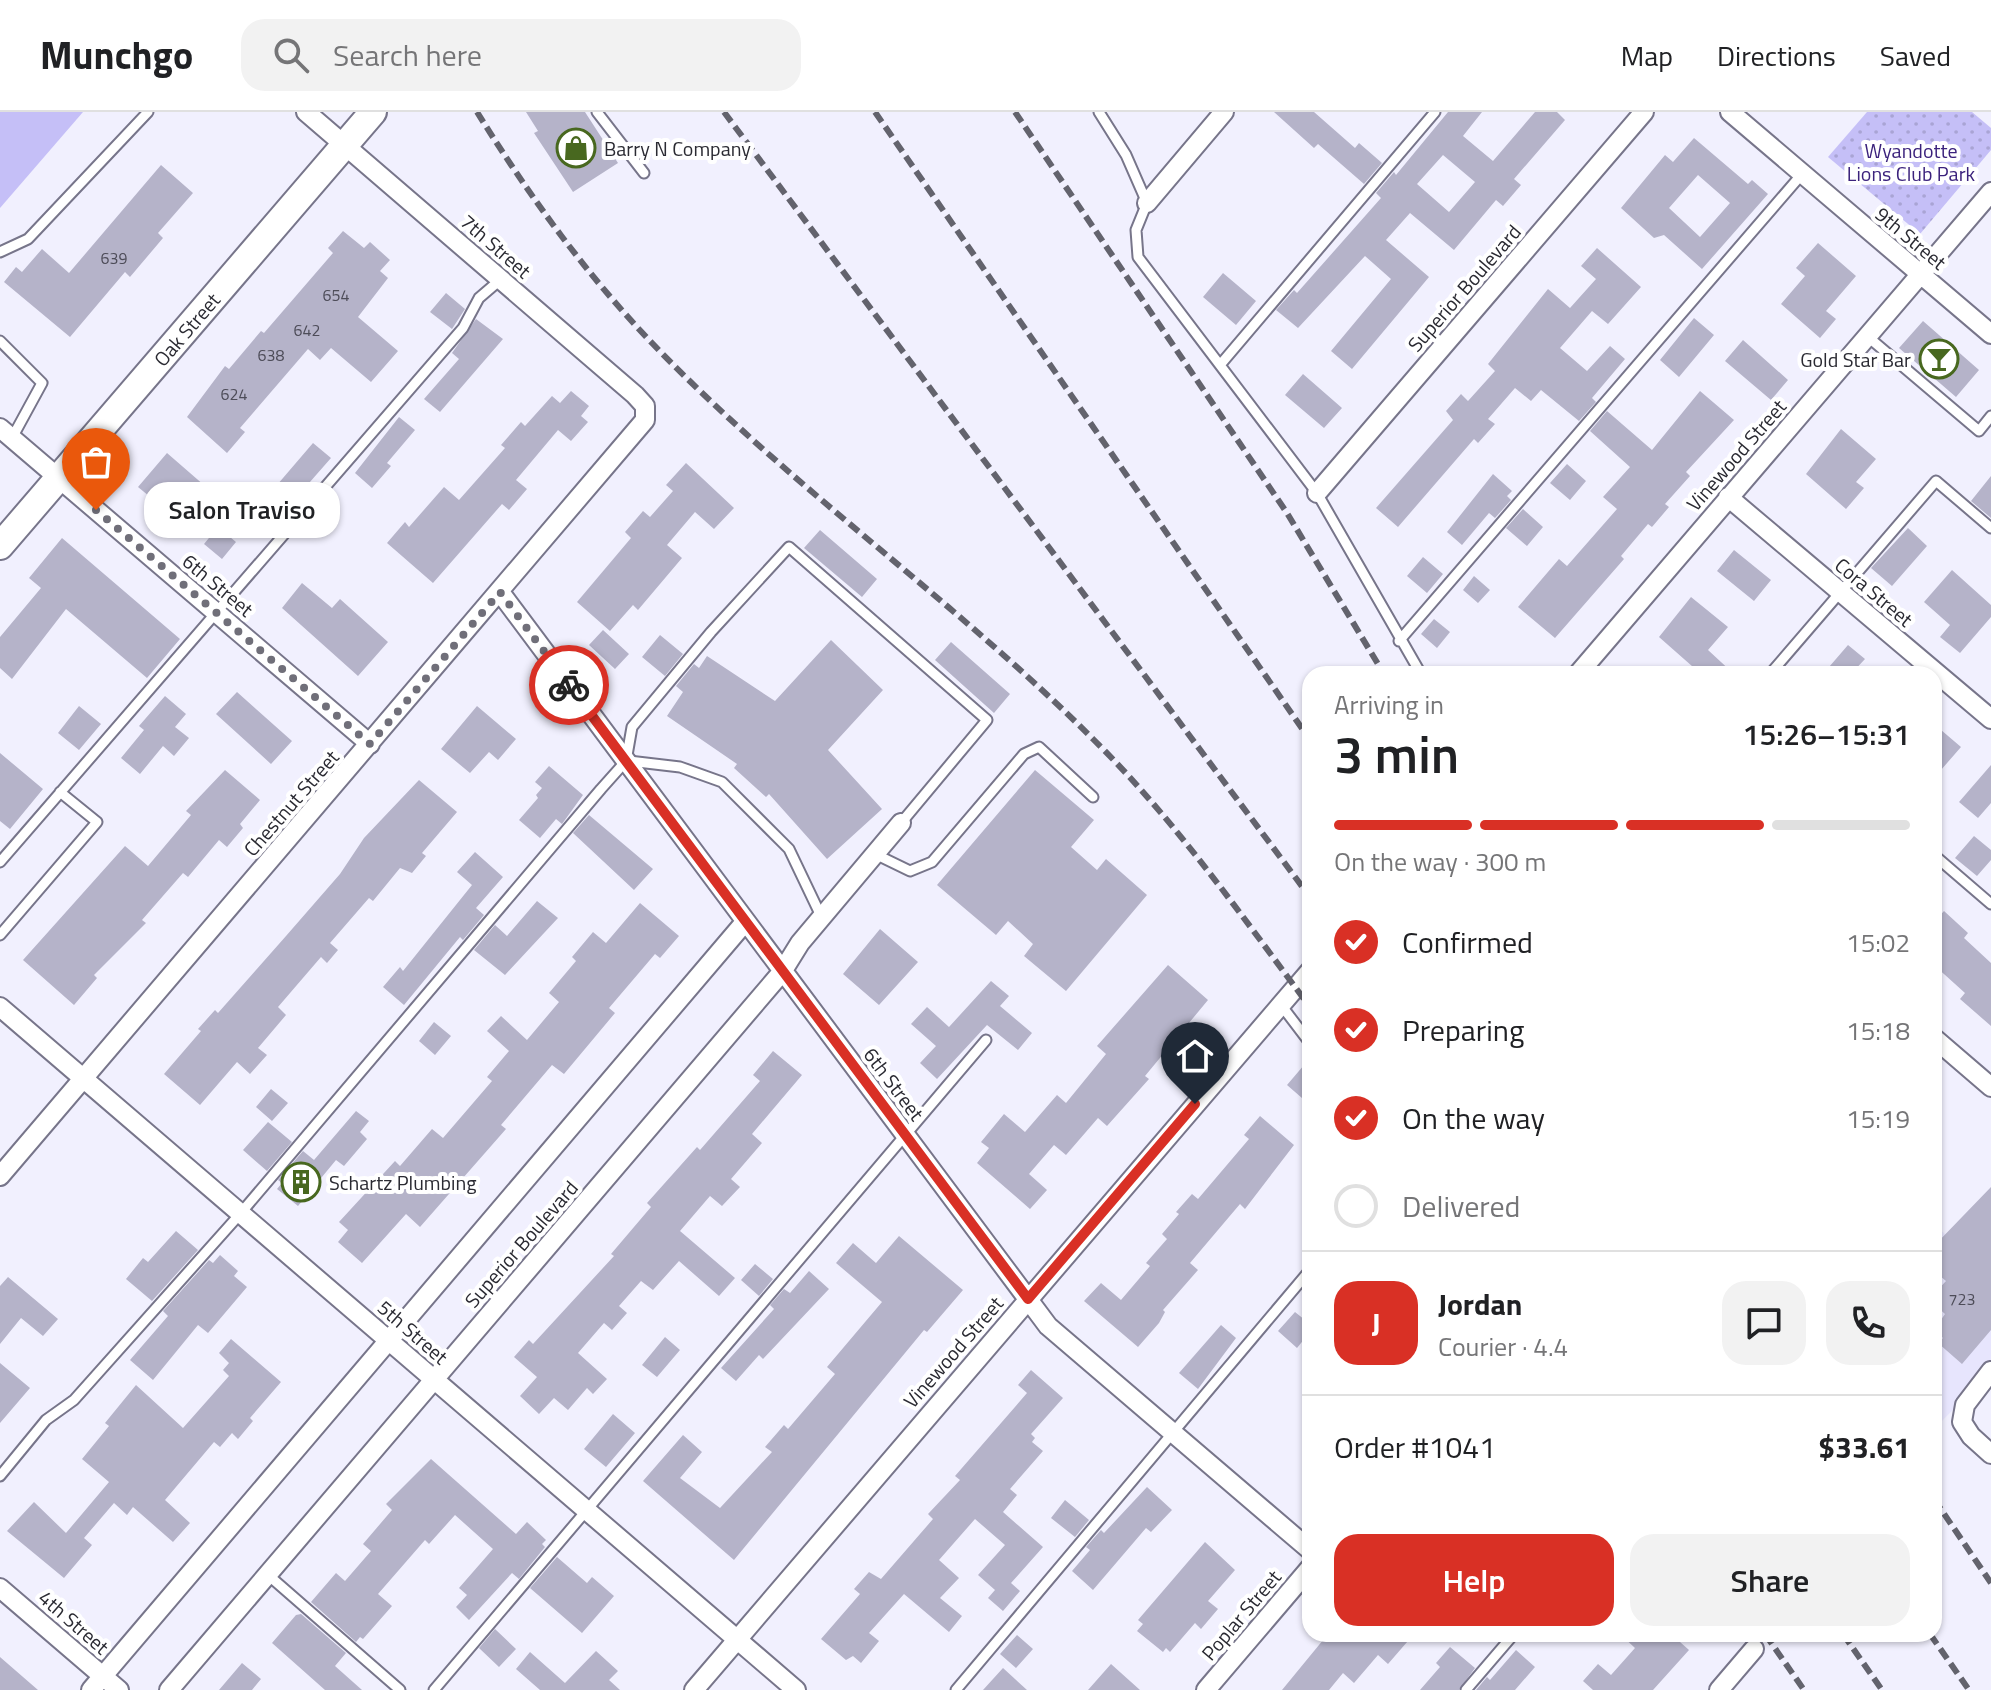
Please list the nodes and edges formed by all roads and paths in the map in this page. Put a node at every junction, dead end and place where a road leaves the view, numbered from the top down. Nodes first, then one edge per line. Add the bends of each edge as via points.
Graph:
1 (148, 112) edge
2 (306, 112) edge
3 (373, 112) edge
4 (597, 112) edge
5 (1099, 112) edge
6 (1224, 112) edge
7 (1435, 112) edge
8 (1644, 112) edge
9 (1730, 112) edge
10 (345, 145) junction
11 (644, 173) dead end
12 (1802, 174) junction
13 (1991, 192) edge
14 (1147, 203) junction
15 (0, 252) edge
16 (1920, 274) junction
17 (500, 280) junction
18 (1991, 334) edge
19 (1867, 336) junction
20 (0, 341) edge
21 (1220, 365) junction
22 (1991, 416) edge
23 (645, 420) joint
24 (6, 433) edge
25 (59, 478) junction
26 (1317, 493) junction
27 (1728, 497) junction
28 (1991, 528) edge
29 (0, 546) edge
30 (500, 592) junction
31 (1839, 592) junction
32 (215, 611) junction
33 (1399, 641) junction
34 (1416, 666) edge
35 (1585, 666) edge
36 (1777, 666) edge
37 (1928, 666) edge
38 (1942, 678) edge
39 (1991, 719) edge
40 (370, 744) junction
41 (626, 761) junction
42 (60, 792) junction
43 (1093, 797) dead end
44 (901, 823) joint
45 (875, 854) junction
46 (0, 862) edge
47 (1942, 862) edge
48 (1991, 904) edge
49 (822, 917) junction
50 (745, 922) junction
51 (0, 935) edge
52 (782, 972) junction
53 (1302, 980) edge
54 (1281, 1005) junction
55 (0, 1007) edge
56 (1302, 1033) edge
57 (986, 1040) dead end
58 (1942, 1045) edge
59 (83, 1079) junction
60 (1991, 1087) edge
61 (904, 1134) junction
62 (0, 1176) edge
63 (240, 1214) junction
64 (1302, 1280) edge
65 (1028, 1299) junction
66 (388, 1339) junction
67 (1991, 1371) edge
68 (434, 1379) junction
69 (1174, 1433) junction
70 (1991, 1454) edge
71 (0, 1476) edge
72 (587, 1510) junction
73 (1302, 1543) edge
74 (267, 1574) junction
75 (1302, 1577) edge
76 (0, 1588) edge
77 (737, 1639) junction
78 (1507, 1642) edge
79 (1754, 1649) dead end
80 (97, 1683) edge
81 (119, 1690) edge
82 (169, 1690) edge
83 (400, 1690) edge
84 (434, 1690) edge
85 (694, 1690) edge
86 (796, 1690) edge
87 (956, 1690) edge
88 (1206, 1690) edge
89 (1466, 1690) edge
90 (1719, 1690) edge

1 - 15 lane via 28,239
2 - 10 street, 7th Street
3 - 10 street, Oak Street
4 - 11 lane
5 - 14 lane
6 - 14 street
7 - 21 lane
8 - 26 street, Superior Boulevard
9 - 12 street, 9th Street
10 - 17 street, 7th Street
10 - 25 street, Oak Street
12 - 16 street, 9th Street
12 - 33 lane
13 - 16 street, Vinewood Street
14 - 21 lane via 1136,230 1138,257
16 - 18 street, 9th Street
16 - 19 street, Vinewood Street
17 - 23 street, 7th Street via 635,395 645,406
17 - 32 lane via 479,298 463,328
19 - 22 lane via 1979,431
19 - 27 street, Vinewood Street
20 - 24 lane via 42,383
21 - 26 lane
23 - 30 street, Chestnut Street
24 - 25 street, 6th Street
25 - 29 street, Oak Street
25 - 32 street, 6th Street
26 - 33 lane
27 - 31 street, Cora Street
27 - 35 street, Vinewood Street
28 - 31 lane via 1936,481
30 - 40 street, Chestnut Street
30 - 41 street, 6th Street
31 - 36 lane
31 - 37 street, Cora Street
32 - 40 street, 6th Street
32 - 42 lane
33 - 34 lane
38 - 39 street, Cora Street
40 - 59 street, Chestnut Street
41 - 44 lane via 632,727 789,547 987,720
41 - 49 lane via 680,767 722,782 789,849
41 - 50 street, 6th Street
41 - 63 lane
42 - 46 lane
42 - 51 lane via 97,822
43 - 45 lane via 1039,747 1024,754 932,862 910,871
44 - 45 street, Superior Boulevard
45 - 49 street, Superior Boulevard
47 - 48 lane
49 - 52 street, Superior Boulevard
50 - 52 street, 6th Street
50 - 66 street, Superior Boulevard
52 - 61 street, 6th Street
52 - 68 street, Superior Boulevard
53 - 54 street, Vinewood Street
54 - 56 lane
54 - 65 street, Vinewood Street
55 - 59 street, 5th Street
57 - 61 lane
58 - 60 street
59 - 62 street, Chestnut Street
59 - 63 street, 5th Street
61 - 65 street, 6th Street
61 - 72 lane
63 - 66 street, 5th Street
63 - 71 lane
64 - 69 lane
65 - 69 street, 6th Street via 1048,1326
65 - 77 street, Vinewood Street
66 - 68 street, 5th Street
66 - 80 street, Superior Boulevard
67 - 70 street via 1965,1405 1962,1422
68 - 72 street, 5th Street
68 - 74 street, Superior Boulevard
69 - 73 street, 6th Street
69 - 87 lane
72 - 77 street, 5th Street
72 - 84 lane
74 - 82 street, Superior Boulevard
74 - 83 lane
75 - 88 street, Poplar Street
76 - 80 street, 4th Street
77 - 85 street, Vinewood Street
77 - 86 street, 5th Street
78 - 89 lane
79 - 90 street
80 - 81 street, 4th Street

